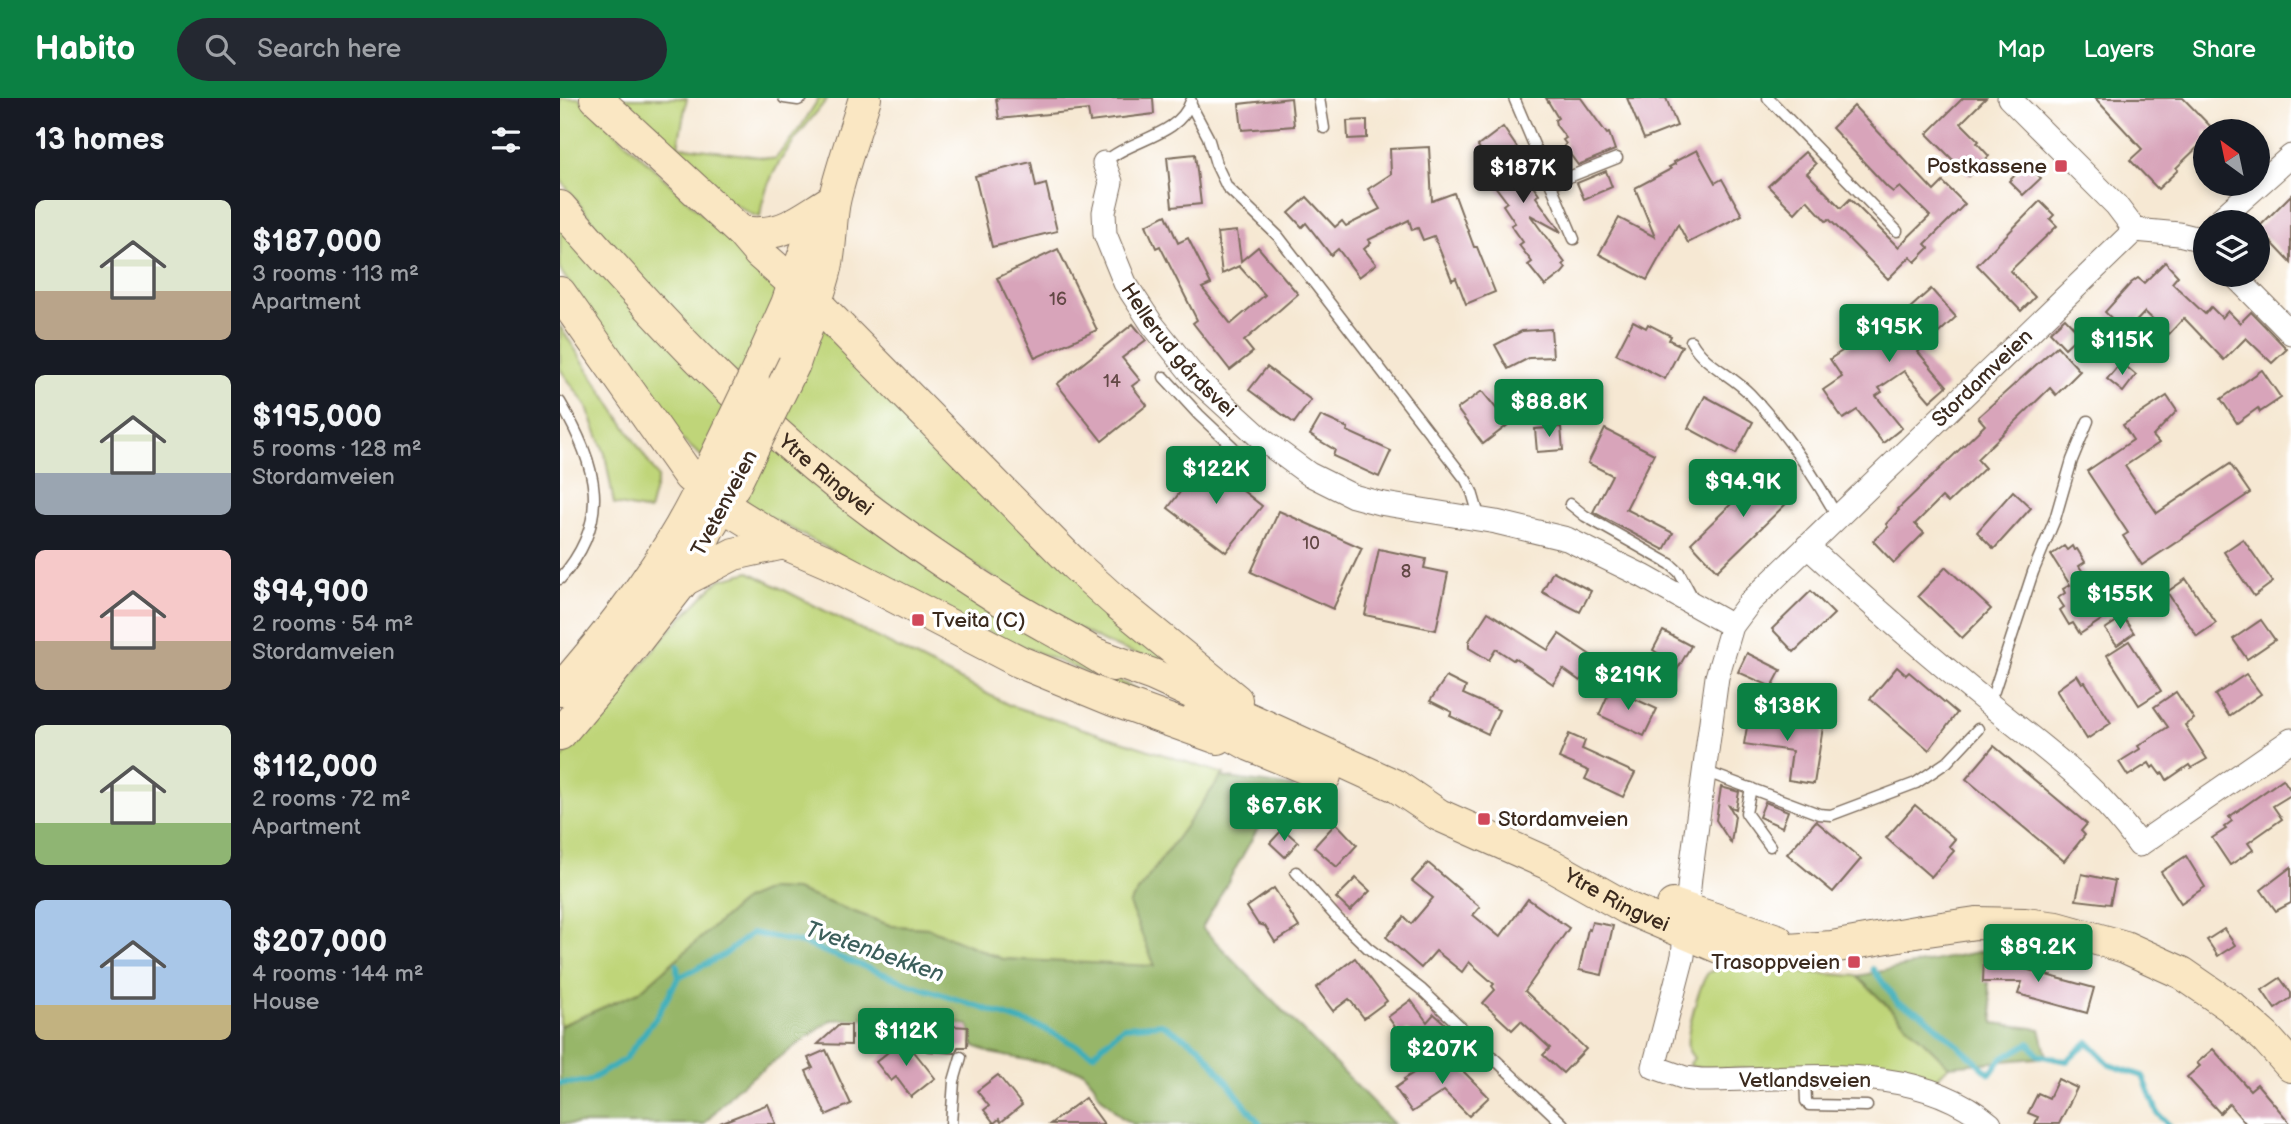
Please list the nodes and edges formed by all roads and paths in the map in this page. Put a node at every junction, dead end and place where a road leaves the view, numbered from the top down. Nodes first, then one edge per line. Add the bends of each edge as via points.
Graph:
1 (596, 98) edge
2 (784, 98) edge
3 (802, 98) edge
4 (864, 98) edge
5 (1319, 98) edge
6 (1514, 98) edge
7 (1768, 98) edge
8 (2009, 98) edge
9 (1191, 102) edge
10 (1324, 128) dead end
11 (2291, 156) edge
12 (1617, 158) dead end
13 (1104, 163) joint
14 (1551, 184) junction
15 (835, 199) junction
16 (560, 200) edge
17 (560, 207) edge
18 (2230, 210) edge
19 (2135, 230) junction
20 (1897, 231) dead end
21 (741, 232) junction
22 (2193, 237) edge
23 (1574, 239) dead end
24 (594, 246) junction
25 (2246, 287) edge
26 (560, 293) edge
27 (801, 303) junction
28 (2291, 333) edge
29 (1691, 341) dead end
30 (1164, 377) dead end
31 (1187, 386) junction
32 (560, 402) edge
33 (1234, 415) junction
34 (2088, 421) dead end
35 (1219, 434) junction
36 (1233, 447) dead end
37 (718, 485) junction
38 (1570, 504) dead end
39 (1837, 516) junction
40 (1480, 519) junction
41 (756, 525) junction
42 (783, 543) junction
43 (1807, 547) junction
44 (689, 570) junction
45 (560, 579) edge
46 (1696, 606) junction
47 (1732, 626) junction
48 (560, 690) edge
49 (1987, 703) junction
50 (1978, 729) dead end
51 (560, 734) edge
52 (1260, 736) junction
53 (2291, 740) edge
54 (1703, 770) junction
55 (1751, 788) junction
56 (1770, 846) dead end
57 (1296, 872) dead end
58 (1687, 921) junction
59 (961, 1057) dead end
60 (2291, 1066) edge
61 (1654, 1068) joint
62 (1805, 1077) junction
63 (1867, 1106) dead end
64 (951, 1124) edge
65 (1563, 1124) edge
66 (1990, 1124) edge

1 - 21 main road
2 - 3 lane
4 - 15 main road, Tvetenveien
5 - 10 lane
6 - 14 lane
7 - 20 lane
8 - 19 street via 2104,192
9 - 13 lane, Hellerud gårdsvei via 1170,127 1123,148
9 - 40 lane, Hellerud gårdsvei via 1227,187 1278,236 1353,331 1465,480
11 - 18 street
12 - 14 lane
13 - 31 street, Hellerud gårdsvei via 1111,182 1103,223 1118,269
14 - 23 lane
15 - 21 main road via 777,232
15 - 27 main road, Tvetenveien via 809,241
16 - 24 main road, Ytre Ringvei
17 - 24 main road, Ytre Ringvei
19 - 22 street
19 - 39 street, Stordamveien
21 - 27 main road
24 - 52 main road, Ytre Ringvei via 753,412 893,527 1052,631 1096,654 1153,675
25 - 28 street
26 - 37 main road via 682,467
27 - 37 main road, Tvetenveien, bridge via 785,385
27 - 52 main road
29 - 39 lane via 1704,360 1738,383 1764,409
30 - 31 lane
31 - 33 street, Hellerud gårdsvei
31 - 35 lane
32 - 45 lane via 587,457 594,501 589,535
33 - 35 lane
33 - 40 street, Hellerud gårdsvei via 1309,474 1353,496
34 - 49 lane
35 - 36 lane
37 - 41 main road
37 - 44 main road, Tvetenveien via 708,529
37 - 48 main road, Tvetenveien via 687,519 652,572
38 - 46 lane via 1670,564
39 - 43 street, Stordamveien
40 - 46 street, Hellerud gårdsvei via 1567,539
41 - 42 main road
41 - 44 main road via 719,542
42 - 44 main road
42 - 52 main road via 1056,678 1210,736
43 - 47 street, Stordamveien
43 - 49 street
44 - 51 main road, Tvetenveien
46 - 47 street, Hellerud gårdsvei
47 - 54 street, Stordamveien via 1717,677
49 - 53 street via 2069,767 2138,845
50 - 55 lane via 1930,775 1825,815
52 - 58 main road, Ytre Ringvei via 1396,786 1439,815 1549,864 1628,908
54 - 55 lane
54 - 58 street, Stordamveien
55 - 56 lane via 1746,813
57 - 65 lane via 1368,948 1422,990
58 - 60 main road via 1798,948 1849,946 1976,923 2025,924 2080,933 2131,949 2207,989
58 - 61 street, Stordamveien via 1683,956
59 - 64 lane
61 - 62 street, Vetlandsveien via 1700,1080
62 - 63 lane via 1808,1104
62 - 66 street, Vetlandsveien via 1906,1083 1955,1100

